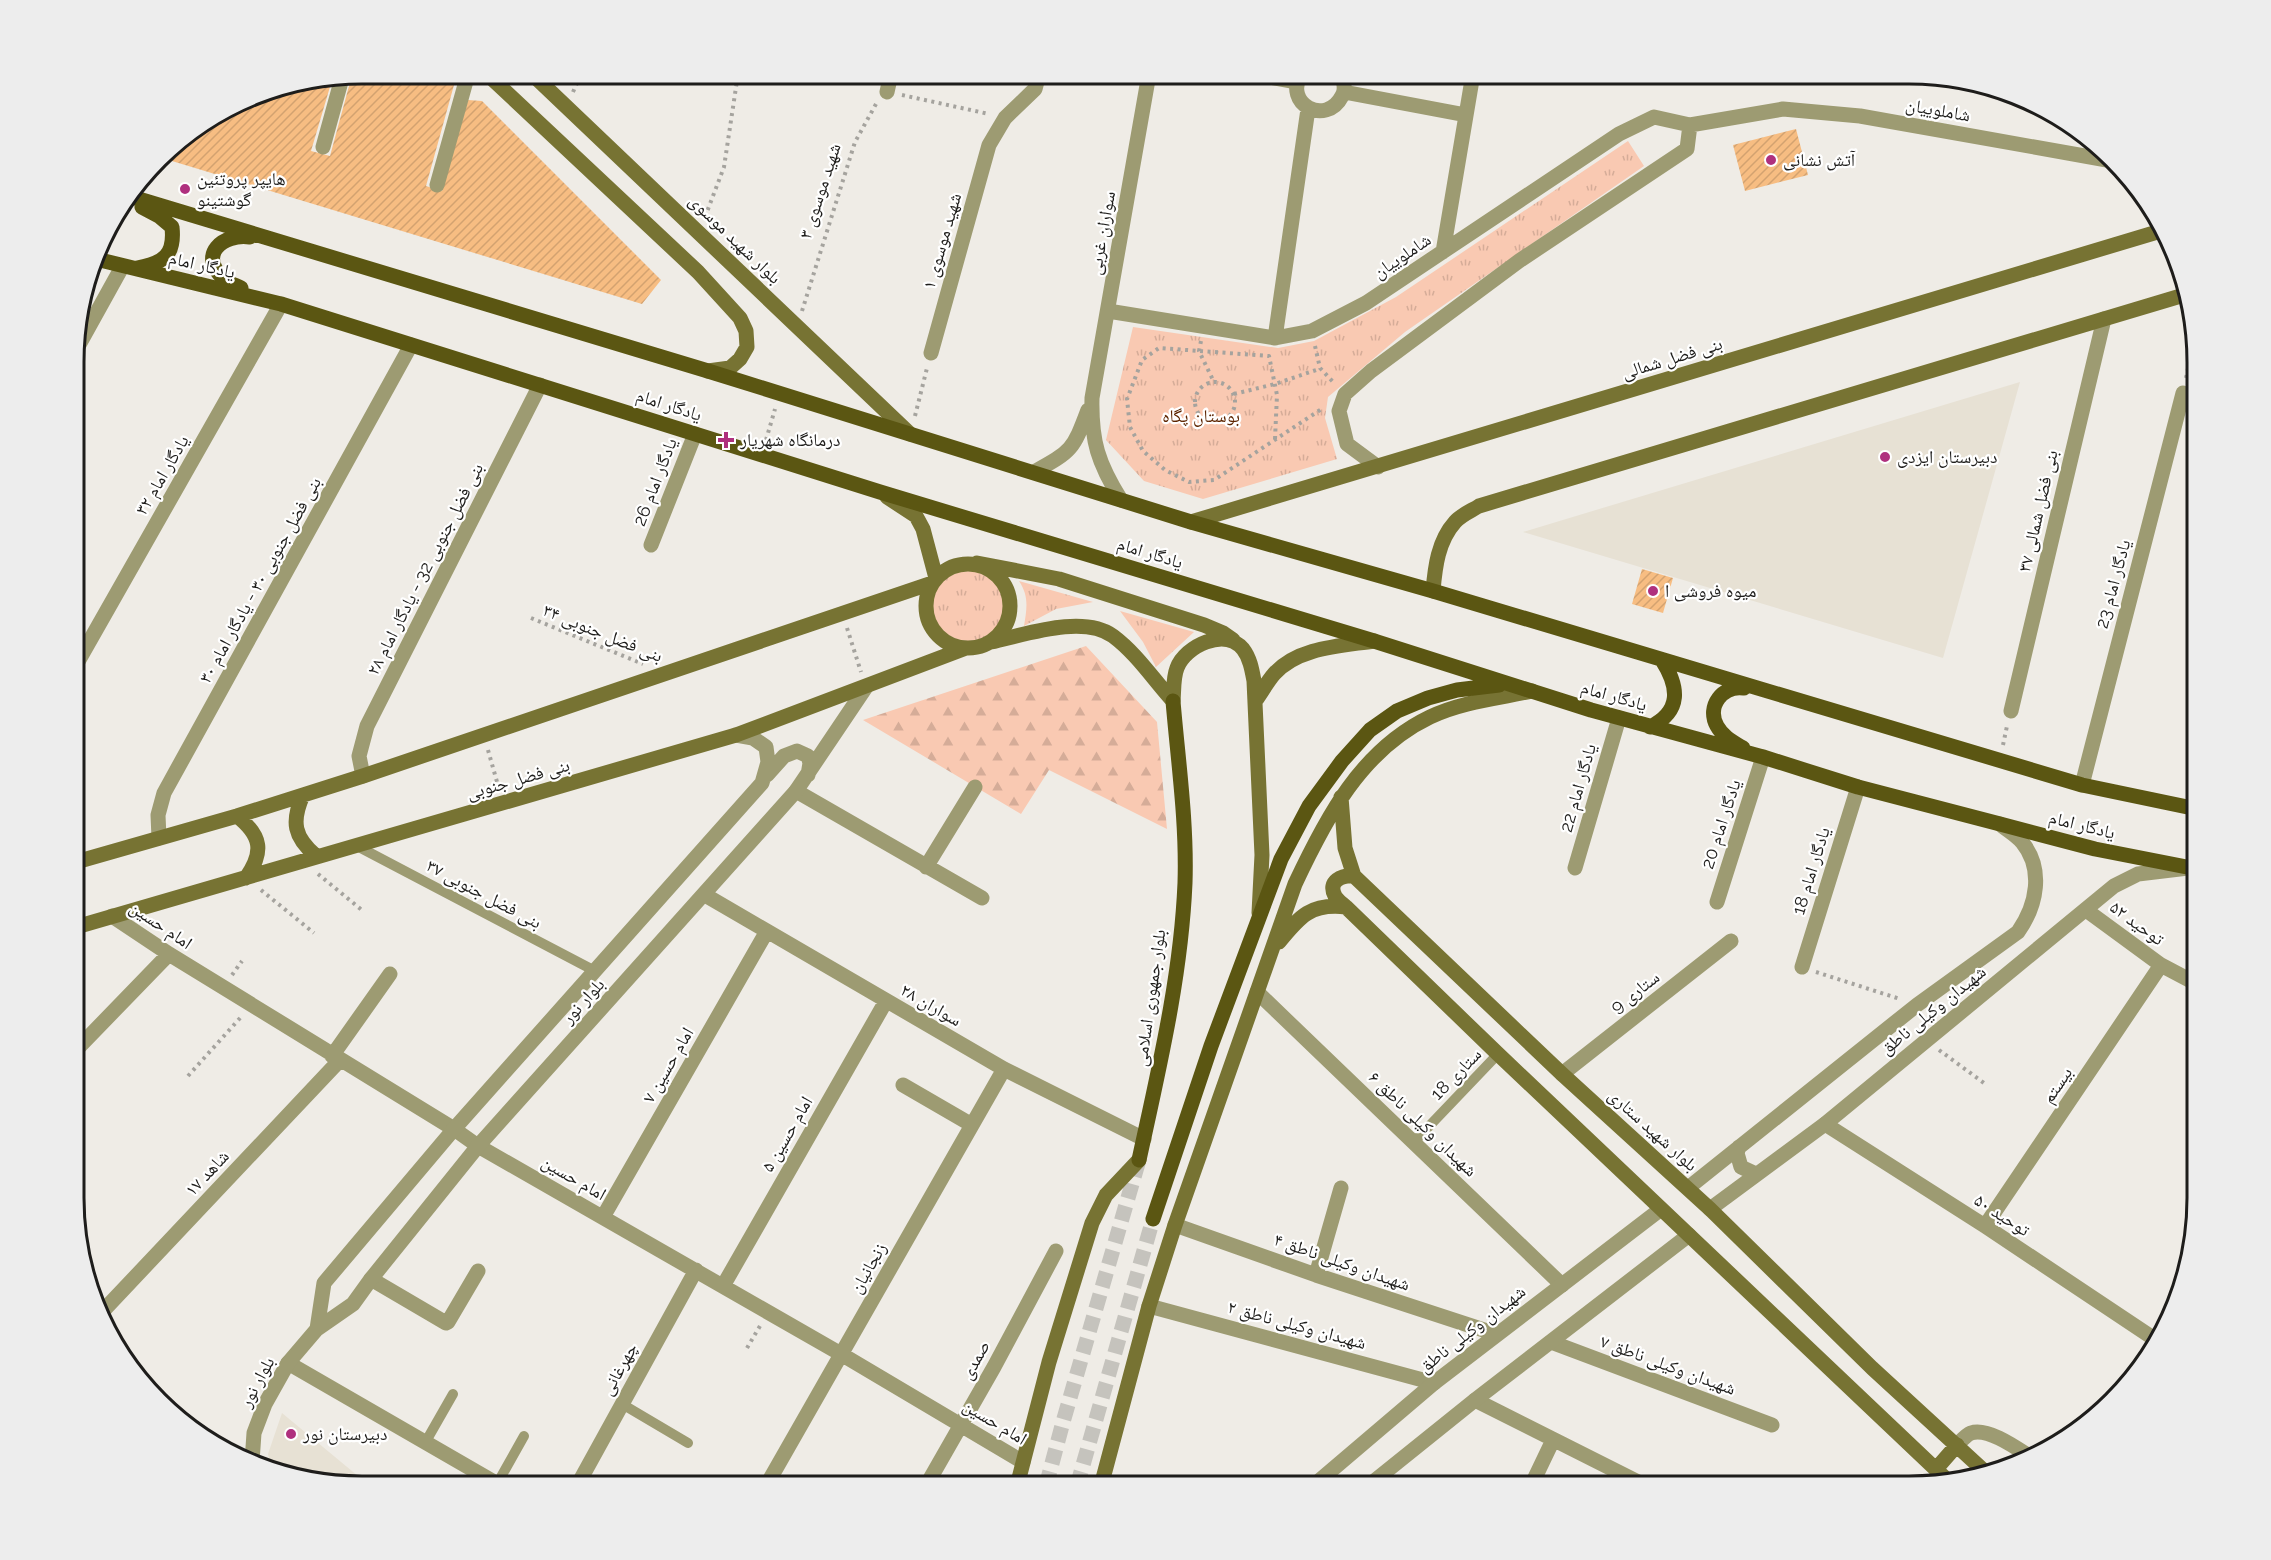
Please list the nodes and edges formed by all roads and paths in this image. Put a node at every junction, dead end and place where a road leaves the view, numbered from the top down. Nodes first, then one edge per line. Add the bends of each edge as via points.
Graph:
1 (465, 84) edge
2 (498, 84) edge
3 (543, 84) edge
4 (736, 84) edge
5 (889, 84) edge
6 (1036, 84) edge
7 (1147, 84) edge
8 (1298, 84) edge
9 (1343, 84) edge
10 (1471, 84) edge
11 (340, 85) edge
12 (887, 92) junction
13 (1344, 92) junction
14 (1308, 109) junction
15 (1466, 115) junction
16 (1005, 118) junction
17 (1690, 125) junction
18 (323, 147) dead end
19 (2097, 158) edge
20 (437, 185) dead end
21 (138, 198) edge
22 (134, 205) edge
23 (699, 232) junction
24 (2155, 233) edge
25 (277, 240) junction
26 (1443, 252) junction
27 (103, 261) edge
28 (126, 268) junction
29 (2179, 296) edge
30 (255, 297) junction
31 (281, 304) junction
32 (1108, 311) junction
33 (2104, 319) junction
34 (797, 326) junction
35 (1204, 327) junction
36 (1312, 331) junction
37 (86, 334) edge
38 (1275, 338) junction
39 (411, 345) junction
40 (1199, 351) junction
41 (931, 353) joint
42 (1320, 369) junction
43 (708, 371) junction
44 (2187, 372) edge
45 (1214, 382) junction
46 (1275, 384) junction
47 (540, 385) junction
48 (779, 393) junction
49 (2183, 393) joint
50 (1234, 394) junction
51 (1345, 394) junction
52 (1092, 398) junction
53 (694, 434) junction
54 (910, 434) junction
55 (1275, 439) junction
56 (762, 455) junction
57 (1378, 467) junction
58 (1034, 472) junction
59 (880, 492) junction
60 (1121, 500) junction
61 (1191, 522) junction
62 (651, 545) dead end
63 (977, 563) junction
64 (934, 580) junction
65 (1433, 591) junction
66 (842, 613) junction
67 (531, 618) dead end
68 (1374, 641) junction
69 (991, 642) junction
70 (1235, 642) junction
71 (966, 648) junction
72 (84, 651) edge
73 (1662, 660) junction
74 (666, 673) junction
75 (1505, 684) junction
76 (866, 687) junction
77 (1762, 690) junction
78 (1532, 691) junction
79 (1256, 700) junction
80 (1173, 701) junction
81 (2011, 711) joint
82 (1619, 718) junction
83 (1650, 727) junction
84 (484, 735) junction
85 (736, 735) junction
86 (1763, 757) junction
87 (2000, 760) junction
88 (808, 775) junction
89 (363, 776) junction
90 (762, 783) junction
91 (2082, 785) junction
92 (975, 787) dead end
93 (1858, 787) junction
94 (796, 791) junction
95 (303, 795) junction
96 (1341, 797) junction
97 (502, 804) junction
98 (2187, 807) edge
99 (237, 816) junction
100 (2000, 824) junction
101 (159, 837) junction
102 (357, 846) junction
103 (309, 859) junction
104 (84, 860) edge
105 (926, 867) junction
106 (2187, 867) edge
107 (1575, 868) dead end
108 (2187, 869) edge
109 (1354, 876) junction
110 (246, 878) junction
111 (705, 895) junction
112 (982, 898) dead end
113 (1717, 902) dead end
114 (1346, 907) junction
115 (2086, 910) junction
116 (363, 911) dead end
117 (112, 916) junction
118 (1259, 919) junction
119 (84, 925) edge
120 (767, 931) junction
121 (314, 933) dead end
122 (1731, 941) dead end
123 (1271, 951) junction
124 (169, 954) junction
125 (2161, 965) junction
126 (1802, 967) joint
127 (595, 971) junction
128 (390, 974) dead end
129 (2187, 979) edge
130 (1257, 992) junction
131 (885, 1001) junction
132 (251, 1005) junction
133 (1917, 1005) junction
134 (1927, 1041) junction
135 (84, 1042) edge
136 (1498, 1054) junction
137 (336, 1058) junction
138 (1004, 1069) junction
139 (1562, 1074) junction
140 (188, 1076) dead end
141 (1984, 1083) dead end
142 (903, 1084) dead end
143 (1825, 1124) junction
144 (972, 1125) junction
145 (454, 1129) junction
146 (1144, 1139) junction
147 (1414, 1142) junction
148 (478, 1146) junction
149 (1739, 1147) junction
150 (1756, 1174) junction
151 (1341, 1188) dead end
152 (1688, 1188) junction
153 (1661, 1209) junction
154 (1710, 1209) junction
155 (603, 1217) junction
156 (1153, 1220) tunnel mouth
157 (1175, 1226) junction
158 (1985, 1226) junction
159 (1689, 1235) junction
160 (1056, 1251) dead end
161 (696, 1270) junction
162 (478, 1271) dead end
163 (1316, 1275) junction
164 (371, 1279) junction
165 (1562, 1285) junction
166 (723, 1286) junction
167 (1149, 1306) junction
168 (106, 1307) edge
169 (768, 1312) junction
170 (317, 1329) junction
171 (1496, 1334) junction
172 (2150, 1336) edge
173 (1551, 1342) junction
174 (747, 1348) dead end
175 (841, 1354) junction
176 (288, 1363) junction
177 (1434, 1383) junction
178 (453, 1394) dead end
179 (1475, 1400) junction
180 (622, 1404) junction
181 (961, 1424) junction
182 (1772, 1425) dead end
183 (524, 1436) dead end
184 (1553, 1440) junction
185 (425, 1443) junction
186 (688, 1443) dead end
187 (1956, 1445) junction
188 (2022, 1452) edge
189 (253, 1453) edge
190 (1023, 1462) junction
191 (1980, 1467) edge
192 (1941, 1474) edge
193 (483, 1476) edge
194 (504, 1476) edge
195 (582, 1476) edge
196 (772, 1476) edge
197 (932, 1476) edge
198 (1020, 1476) edge
199 (1104, 1476) edge
200 (1325, 1476) edge
201 (1380, 1476) edge
202 (1536, 1476) edge
203 (1626, 1476) edge

1 - 20 street
2 - 43 main road via 698,272 740,318 747,346 740,359 730,368
3 - 23 main road, بلوار شهید موسوی
4 - 23 path via 724,167
5 - 12 street
6 - 16 street, شهید موسوی ۱
7 - 32 street, سواران غربی
8 - 14 street via 1298,97
9 - 13 street
10 - 15 street
11 - 18 street
12 - 16 path
12 - 34 path, شهید موسوی ۳ via 873,108 855,142
13 - 14 street via 1337,106 1322,112
13 - 15 street
14 - 38 street
15 - 26 street
16 - 41 street, شهید موسوی ۱ via 989,145
17 - 19 street, شاملوییان via 1784,109 1860,116
17 - 26 street, شاملوییان via 1654,117 1619,134
17 - 51 street via 1687,149 1519,261
21 - 25 main road
22 - 28 main road via 172,227 173,241 161,261
23 - 34 main road, بلوار شهید موسوی
24 - 57 main road, بنی فضل شمالی
25 - 30 main road via 233,237 223,240 214,253 213,260 224,279
25 - 43 main road
26 - 36 street, شاملوییان via 1366,303
27 - 28 main road, یادگار امام
28 - 30 main road, یادگار امام
28 - 37 street
29 - 33 main road
30 - 31 main road, یادگار امام
31 - 39 main road, یادگار امام
31 - 72 street, یادگار امام ۳۲
32 - 35 street, شاملوییان
32 - 52 street, سواران غربی
33 - 65 main road via 1479,506 1456,521 1443,540
33 - 81 street, بنی فضل شمالی ۳۷
34 - 54 main road, بلوار شهید موسوی
35 - 38 street, شاملوییان
35 - 40 path
36 - 38 street, شاملوییان
36 - 42 path
39 - 47 main road, یادگار امام
39 - 101 street, بنی فضل جنوبی ۳۰ - یادگار امام ۳۰ via 164,793 158,815
40 - 45 path
40 - 46 path via 1269,356
40 - 55 path via 1159,348 1142,360 1127,399 1130,427 1143,451 1165,470 1190,482 1214,480
41 - 54 path
42 - 46 path
42 - 51 path
43 - 48 main road
44 - 49 path
45 - 50 path via 1226,384
45 - 50 path via 1202,386 1196,397 1197,410 1205,419 1217,422 1228,417 1235,407
46 - 50 path
46 - 55 path
47 - 53 main road, یادگار امام
47 - 89 street, بنی فضل جنوبی 32 - یادگار امام ۲۸ via 367,726 359,756
48 - 54 main road
48 - 56 path
49 - 91 street, یادگار امام 23
51 - 55 path
51 - 57 street via 1340,411 1347,444
52 - 58 street via 1076,441 1065,455
52 - 60 street via 1096,448 1105,474
53 - 56 main road, یادگار امام
53 - 62 street, یادگار امام 26
54 - 58 main road
56 - 59 main road, یادگار امام
57 - 61 main road, بنی فضل شمالی
58 - 60 main road
59 - 64 main road via 916,516 923,529
59 - 68 main road, یادگار امام
60 - 61 main road
61 - 65 main road
63 - 64 main road via 951,566
63 - 69 main road via 1001,579 1011,605 1008,620
63 - 70 main road via 1059,579 1204,624
64 - 66 main road
64 - 71 main road via 927,596 930,625 951,645
65 - 73 main road
66 - 74 main road
66 - 76 path
67 - 74 path, بنی فضل جنوبی ۳۴
68 - 75 main road, یادگار امام
68 - 79 main road via 1325,648 1294,658 1275,673
69 - 71 main road
69 - 80 main road via 1063,627 1106,632 1129,651
70 - 79 main road via 1248,657
70 - 80 main road via 1212,640 1194,648 1176,670
71 - 76 main road, بنی فضل جنوبی
73 - 77 main road
73 - 83 main road via 1672,677 1672,708 1664,720
74 - 84 main road
75 - 78 main road, یادگار امام
75 - 118 main road via 1428,698 1397,711 1370,730 1309,806 1281,859
76 - 85 main road, بنی فضل جنوبی
76 - 88 street, بلوار نور
77 - 86 main road via 1735,687 1725,691 1718,697 1715,718 1730,741
77 - 87 main road
78 - 82 main road, یادگار امام
78 - 96 main road via 1474,702 1431,716 1393,739
79 - 118 main road via 1262,855
80 - 146 main road, بلوار جمهوری اسلامی via 1185,882 1170,1019
81 - 87 path
82 - 83 main road, یادگار امام
82 - 107 street, یادگار امام 22
83 - 86 main road, یادگار امام
84 - 89 main road
84 - 97 path
85 - 90 street via 753,738 766,747 768,762
85 - 97 main road, بنی فضل جنوبی
86 - 93 main road, یادگار امام
86 - 113 street, یادگار امام 20
87 - 91 main road
88 - 90 street, بلوار نور via 808,756 797,751 777,762
88 - 94 street, بلوار نور
89 - 95 main road
90 - 127 street, بلوار نور
91 - 98 main road
92 - 105 street
93 - 100 main road, یادگار امام
93 - 126 street, یادگار امام 18
94 - 105 street
94 - 111 street, بلوار نور
95 - 99 main road
95 - 103 main road via 296,811 296,829
96 - 109 main road, بلوار شهید ستاری via 1345,848
96 - 123 main road via 1295,884
97 - 102 main road, بنی فضل جنوبی
99 - 101 main road
99 - 110 main road via 251,827 258,844 256,863
100 - 106 main road, یادگار امام via 2095,849
100 - 133 street, شهیدان وکیلی ناطق via 2021,840 2036,870 2034,902 2028,918 2018,932
101 - 104 main road
102 - 103 main road, بنی فضل جنوبی
102 - 127 lane, بنی فضل جنوبی ۳۷
103 - 110 main road, بنی فضل جنوبی
103 - 116 path
105 - 112 street
108 - 115 street, شهیدان وکیلی ناطق via 2138,874 2114,886
109 - 114 main road via 1336,880 1333,889 1335,897
109 - 139 main road, بلوار شهید ستاری
110 - 117 main road, بنی فضل جنوبی
110 - 121 path
111 - 120 street, سواران ۲۸
111 - 148 street, بلوار نور
114 - 123 main road via 1316,907 1293,924
114 - 136 main road
115 - 125 street, توحید ۵۲
115 - 134 street, شهیدان وکیلی ناطق
117 - 119 main road, بنی فضل جنوبی
117 - 124 street, امام حسین
118 - 156 main road via 1211,1046
120 - 131 street, سواران ۲۸
120 - 155 street, امام حسین ۷
122 - 139 street, ستاری 9
123 - 130 main road
124 - 132 street, امام حسین
124 - 135 street
125 - 129 street, توحید ۵۲
125 - 158 street, بیستم
126 - 133 path
127 - 145 street, بلوار نور
128 - 137 street, شاهد ۱۷
130 - 147 street, شهیدان وکیلی ناطق ۶
130 - 157 main road
131 - 138 street, سواران ۲۸
131 - 166 street, امام حسین ۵
132 - 137 street, امام حسین
132 - 140 path
133 - 149 street, شهیدان وکیلی ناطق
134 - 141 path
134 - 143 street, شهیدان وکیلی ناطق
136 - 147 lane, ستاری 18
136 - 153 main road
137 - 145 street, امام حسین
137 - 168 street, شاهد ۱۷
138 - 144 street, زنجانیان
138 - 146 street, سواران ۲۸
139 - 152 main road, بلوار شهید ستاری
142 - 144 street
143 - 150 street, شهیدان وکیلی ناطق
143 - 158 street, توحید ۵۰
144 - 175 street, زنجانیان
145 - 148 street, امام حسین
145 - 170 street, بلوار نور via 324,1282
146 - 190 main road, بلوار جمهوری اسلامی via 1139,1160 1106,1195 1092,1223
147 - 165 street, شهیدان وکیلی ناطق ۶
148 - 155 street, امام حسین
148 - 164 street, بلوار نور
149 - 150 street via 1741,1167
149 - 152 street, شهیدان وکیلی ناطق
150 - 154 street, شهیدان وکیلی ناطق
151 - 163 street
152 - 154 main road, بلوار شهید ستاری
153 - 159 main road
153 - 165 street, شهیدان وکیلی ناطق
154 - 187 main road, بلوار شهید ستاری
155 - 161 street, امام حسین
157 - 163 street, شهیدان وکیلی ناطق ۴
157 - 167 main road
158 - 172 street, توحید ۵۰
159 - 173 street
159 - 192 main road
160 - 181 street, صمدی
161 - 166 street, امام حسین
161 - 180 street, چهرغانی
162 - 164 street via 446,1323
163 - 171 street, شهیدان وکیلی ناطق ۴
164 - 170 street, بلوار نور via 353,1304
165 - 171 street, شهیدان وکیلی ناطق
166 - 169 street, امام حسین
167 - 177 street, شهیدان وکیلی ناطق ٢
167 - 199 main road
169 - 174 path
169 - 175 street, امام حسین
170 - 176 street, بلوار نور
171 - 177 street, شهیدان وکیلی ناطق
173 - 179 street
173 - 182 street, شهیدان وکیلی ناطق ۷
175 - 181 street, امام حسین
175 - 196 street, زنجانیان
176 - 185 street
176 - 189 street, بلوار نور via 254,1432
177 - 200 street, شهیدان وکیلی ناطق
178 - 185 lane
179 - 184 street
179 - 201 street
180 - 186 lane
180 - 195 street, چهرغانی
181 - 190 street, امام حسین
181 - 197 street, صمدی
183 - 194 lane
184 - 202 street
184 - 203 street
185 - 193 street
187 - 188 street via 1970,1433 1981,1431
187 - 191 main road, بلوار شهید ستاری
187 - 192 main road
190 - 198 main road, بلوار جمهوری اسلامی

